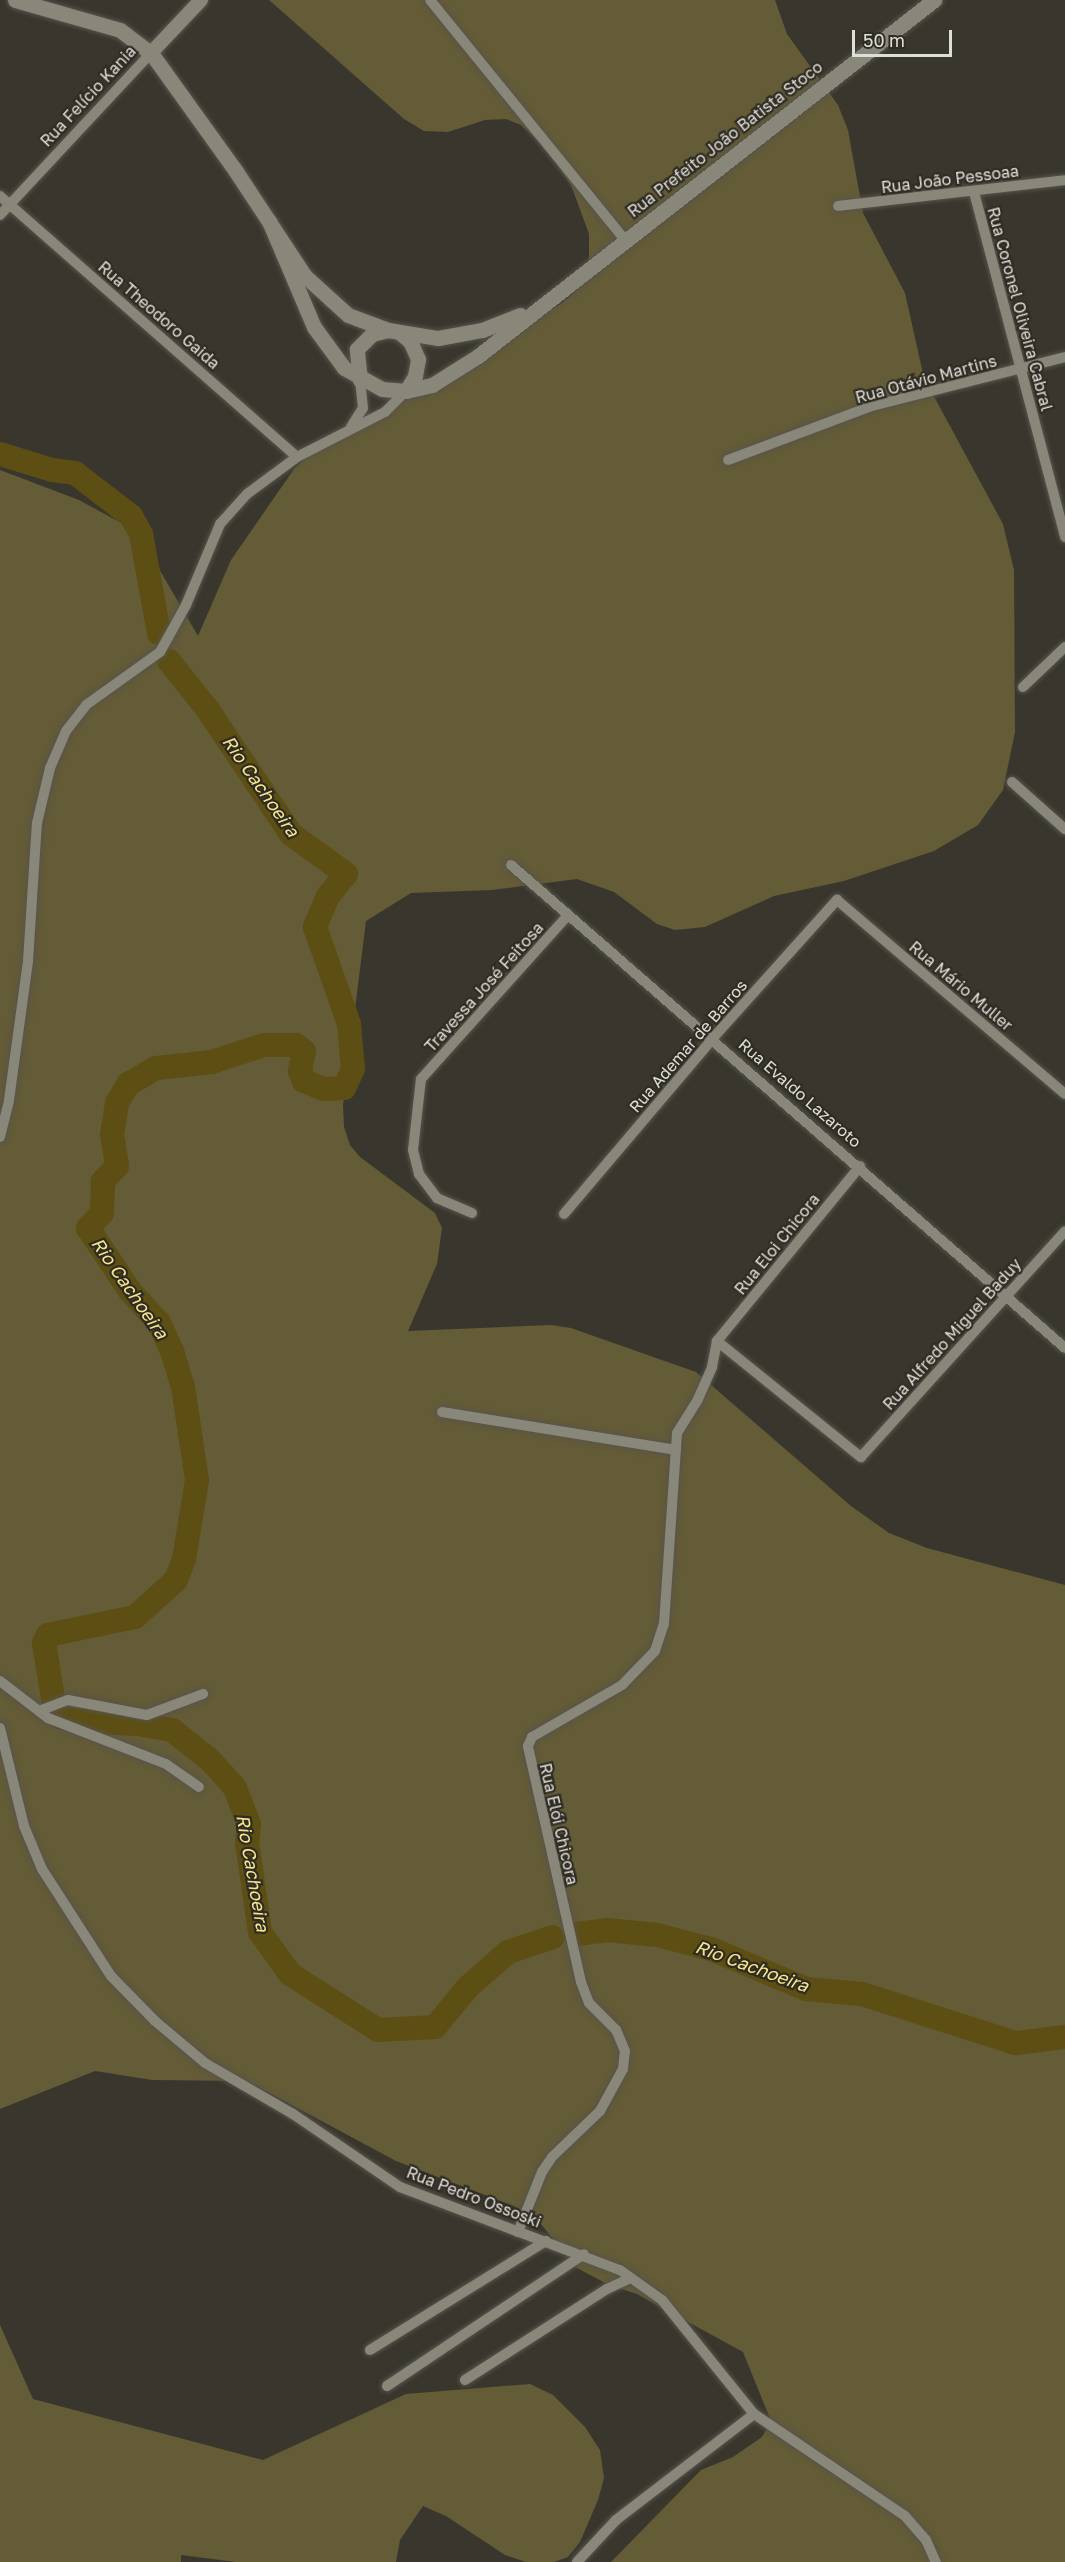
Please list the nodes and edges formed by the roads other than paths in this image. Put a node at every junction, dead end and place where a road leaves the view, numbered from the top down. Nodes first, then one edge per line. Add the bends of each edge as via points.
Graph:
1 (15, 0) edge
2 (201, 0) edge
3 (430, 0) edge
4 (934, 0) edge
5 (151, 53) junction
6 (1065, 180) edge
7 (974, 192) junction
8 (0, 196) edge
9 (10, 205) junction
10 (838, 206) dead end
11 (0, 215) edge
12 (269, 221) junction
13 (625, 240) junction
14 (539, 306) junction
15 (394, 332) junction
16 (1065, 357) edge
17 (1020, 370) junction
18 (360, 380) junction
19 (406, 391) junction
20 (351, 427) junction
21 (297, 457) junction
22 (728, 460) dead end
23 (1065, 537) edge
24 (1065, 647) edge
25 (1023, 687) dead end
26 (1012, 782) dead end
27 (1065, 830) edge
28 (511, 865) dead end
29 (837, 900) joint
30 (568, 915) junction
31 (713, 1038) junction
32 (1065, 1094) edge
33 (2, 1123) edge
34 (0, 1137) edge
35 (860, 1166) junction
36 (472, 1213) dead end
37 (564, 1214) dead end
38 (1065, 1231) edge
39 (1006, 1297) junction
40 (717, 1341) junction
41 (1065, 1348) edge
42 (442, 1412) dead end
43 (676, 1450) junction
44 (0, 1681) edge
45 (202, 1694) dead end
46 (39, 1711) junction
47 (0, 1728) edge
48 (199, 1787) dead end
49 (518, 2232) junction
50 (546, 2241) junction
51 (584, 2254) junction
52 (631, 2278) junction
53 (370, 2349) dead end
54 (465, 2380) dead end
55 (387, 2386) dead end
56 (754, 2414) junction
57 (577, 2562) edge
58 (936, 2562) edge

1 - 5 main road, Rua Prefeito João Batista Stoco via 120,30
2 - 5 street, Rua Felício Kania
3 - 13 street
4 - 13 main road, Rua Prefeito João Batista Stoco
5 - 9 street, Rua Felício Kania
5 - 12 main road, Rua Prefeito João Batista Stoco
6 - 7 street, Rua João Pessoaa
7 - 10 street, Rua João Pessoaa
7 - 17 street, Rua Coronel Oliveira Cabral
8 - 9 street, Rua Theodoro Gaida
9 - 11 street, Rua Felício Kania
9 - 21 street, Rua Theodoro Gaida
12 - 15 main road, Rua Prefeito João Batista Stoco via 317,290 348,315
12 - 18 main road, Rua Prefeito João Batista Stoco via 322,342
13 - 14 main road, Rua Prefeito João Batista Stoco
14 - 15 main road, Rua Prefeito João Batista Stoco via 468,334 438,338
14 - 19 main road, Rua Prefeito João Batista Stoco via 442,379
15 - 18 main road via 372,334 357,350
15 - 19 main road via 410,341 418,359 415,376
16 - 17 street, Rua Otávio Martins
17 - 22 street, Rua Otávio Martins via 872,406
17 - 23 street, Rua Coronel Oliveira Cabral
18 - 19 main road, Rua Prefeito João Batista Stoco via 382,389
18 - 20 street via 363,408
19 - 20 street via 385,412
20 - 21 street
21 - 33 street via 247,494 219,524 165,645 86,705 66,731 50,768 36,823 28,961
24 - 25 street
26 - 27 street
28 - 30 street, Rua Evaldo Lazaroto
29 - 31 street, Rua Ademar de Barros
29 - 32 street, Rua Mário Muller
30 - 31 street, Rua Evaldo Lazaroto
30 - 36 street, Travessa José Feitosa via 421,1078 413,1150 419,1174 437,1198
31 - 35 street, Rua Evaldo Lazaroto
31 - 37 street, Rua Ademar de Barros
33 - 34 street
35 - 39 street, Rua Evaldo Lazaroto
35 - 40 street, Rua Eloi Chicora
38 - 39 street, Rua Alfredo Miguel Baduy
39 - 40 street, Rua Alfredo Miguel Baduy via 861,1457
39 - 41 street, Rua Evaldo Lazaroto
40 - 43 street, Rua Elói Chicora via 699,1399 677,1433
42 - 43 street
43 - 49 street, Rua Elói Chicora via 664,1624 655,1651 622,1684 532,1737 528,1746 581,1982 589,2003 616,2030 625,2050 623,2069 600,2111 552,2157 542,2172
44 - 46 street
45 - 46 street via 147,1715 69,1700
46 - 48 street via 83,1734 166,1764
47 - 49 street, Rua Pedro Ossoski via 24,1826 42,1869 111,1976 155,2021 205,2063 293,2114 400,2187
49 - 50 street, Rua Pedro Ossoski
50 - 51 street, Rua Pedro Ossoski
50 - 53 street
51 - 52 street, Rua Pedro Ossoski
51 - 55 street
52 - 54 street via 607,2289
52 - 56 street, Rua Pedro Ossoski via 662,2300
56 - 57 street via 634,2505
56 - 58 street, Rua Pedro Ossoski via 905,2516 926,2540

